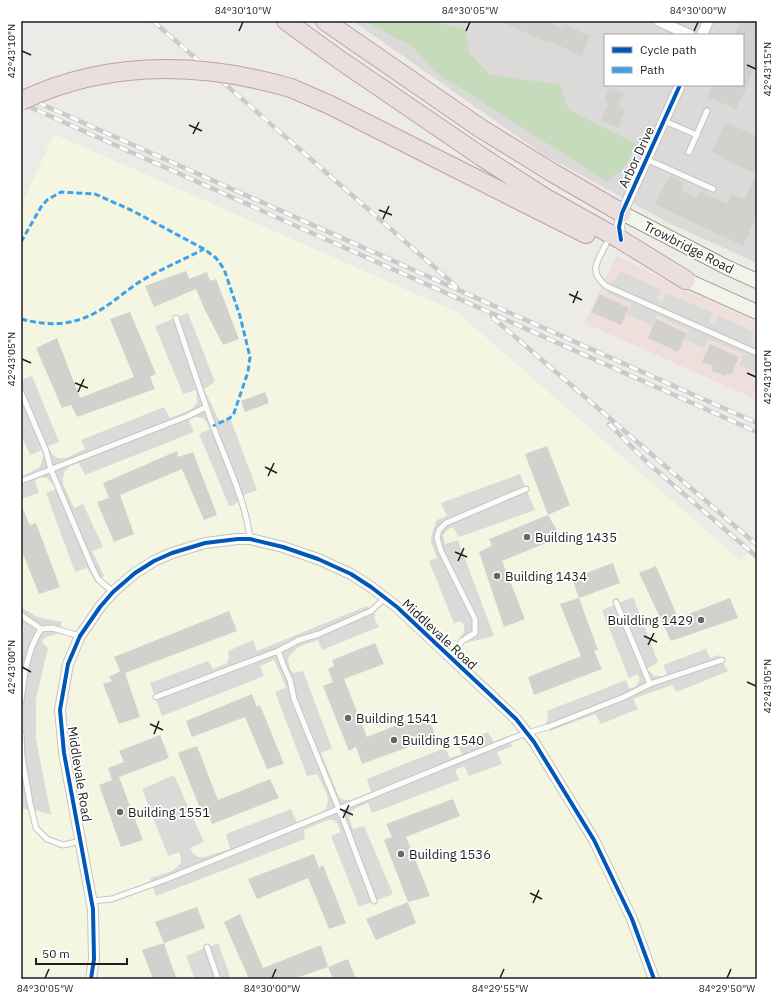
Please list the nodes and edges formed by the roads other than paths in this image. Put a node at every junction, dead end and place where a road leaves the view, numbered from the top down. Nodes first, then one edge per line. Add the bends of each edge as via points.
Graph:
1 (286, 21) edge
2 (325, 21) edge
3 (659, 21) edge
4 (708, 21) edge
5 (688, 34) edge
6 (702, 34) edge
7 (680, 86) edge
8 (21, 101) edge
9 (707, 111) dead end
10 (664, 121) junction
11 (697, 135) junction
12 (689, 152) dead end
13 (646, 159) junction
14 (714, 189) dead end
15 (622, 213) junction
16 (613, 242) junction
17 (686, 280) joint
18 (757, 281) edge
19 (756, 311) edge
20 (176, 318) dead end
21 (757, 353) edge
22 (21, 392) edge
23 (206, 407) junction
24 (51, 470) junction
25 (21, 481) edge
26 (526, 489) dead end
27 (250, 539) junction
28 (113, 592) junction
29 (385, 598) junction
30 (616, 602) dead end
31 (21, 615) edge
32 (41, 629) junction
33 (80, 636) junction
34 (278, 651) junction
35 (451, 656) junction
36 (722, 660) dead end
37 (650, 684) junction
38 (156, 697) dead end
39 (21, 701) edge
40 (527, 733) junction
41 (21, 734) edge
42 (338, 810) junction
43 (81, 841) junction
44 (92, 901) junction
45 (374, 901) dead end
46 (207, 947) dead end
47 (91, 979) edge
48 (218, 979) edge
49 (654, 979) edge

1 - 16 highway via 488,161
2 - 15 highway via 491,135
3 - 5 street
4 - 6 street
7 - 10 street, Arbor Drive
8 - 16 highway, bridge via 86,78 147,69 227,73 268,82 291,88 330,105
9 - 11 lane
10 - 11 lane
10 - 13 street, Arbor Drive
11 - 12 lane
13 - 14 lane
13 - 15 street, Arbor Drive
15 - 16 street, Arbor Drive
15 - 18 street, Trowbridge Road
16 - 17 highway
16 - 21 lane via 596,266 595,273 606,286
17 - 19 street
20 - 23 lane
22 - 24 lane via 46,451
23 - 24 lane
23 - 27 lane via 243,505
24 - 25 lane
24 - 28 lane via 98,579
26 - 35 lane via 446,523 439,530 437,538 441,551 475,619 475,633 462,641
27 - 28 street, Middlevale Road via 205,543 172,553 154,561
27 - 29 street, Middlevale Road via 283,547 325,562 351,574
28 - 33 street, Middlevale Road
29 - 34 lane via 371,610
29 - 35 street, Middlevale Road
30 - 37 lane
31 - 32 lane
32 - 33 lane via 52,628
32 - 39 lane via 33,641 24,674
33 - 43 street, Middlevale Road via 68,664 60,710 64,753
34 - 38 lane
34 - 42 lane
35 - 40 street, Middlevale Road via 516,719
36 - 37 lane
37 - 40 lane via 624,697
40 - 42 lane
40 - 49 street, Middlevale Road via 594,840 632,918
41 - 43 lane via 22,757 36,828 47,839 63,845
42 - 44 lane via 167,879 112,899
42 - 45 lane
43 - 44 street, Middlevale Road
44 - 47 street, Middlevale Road via 94,958
46 - 48 lane

